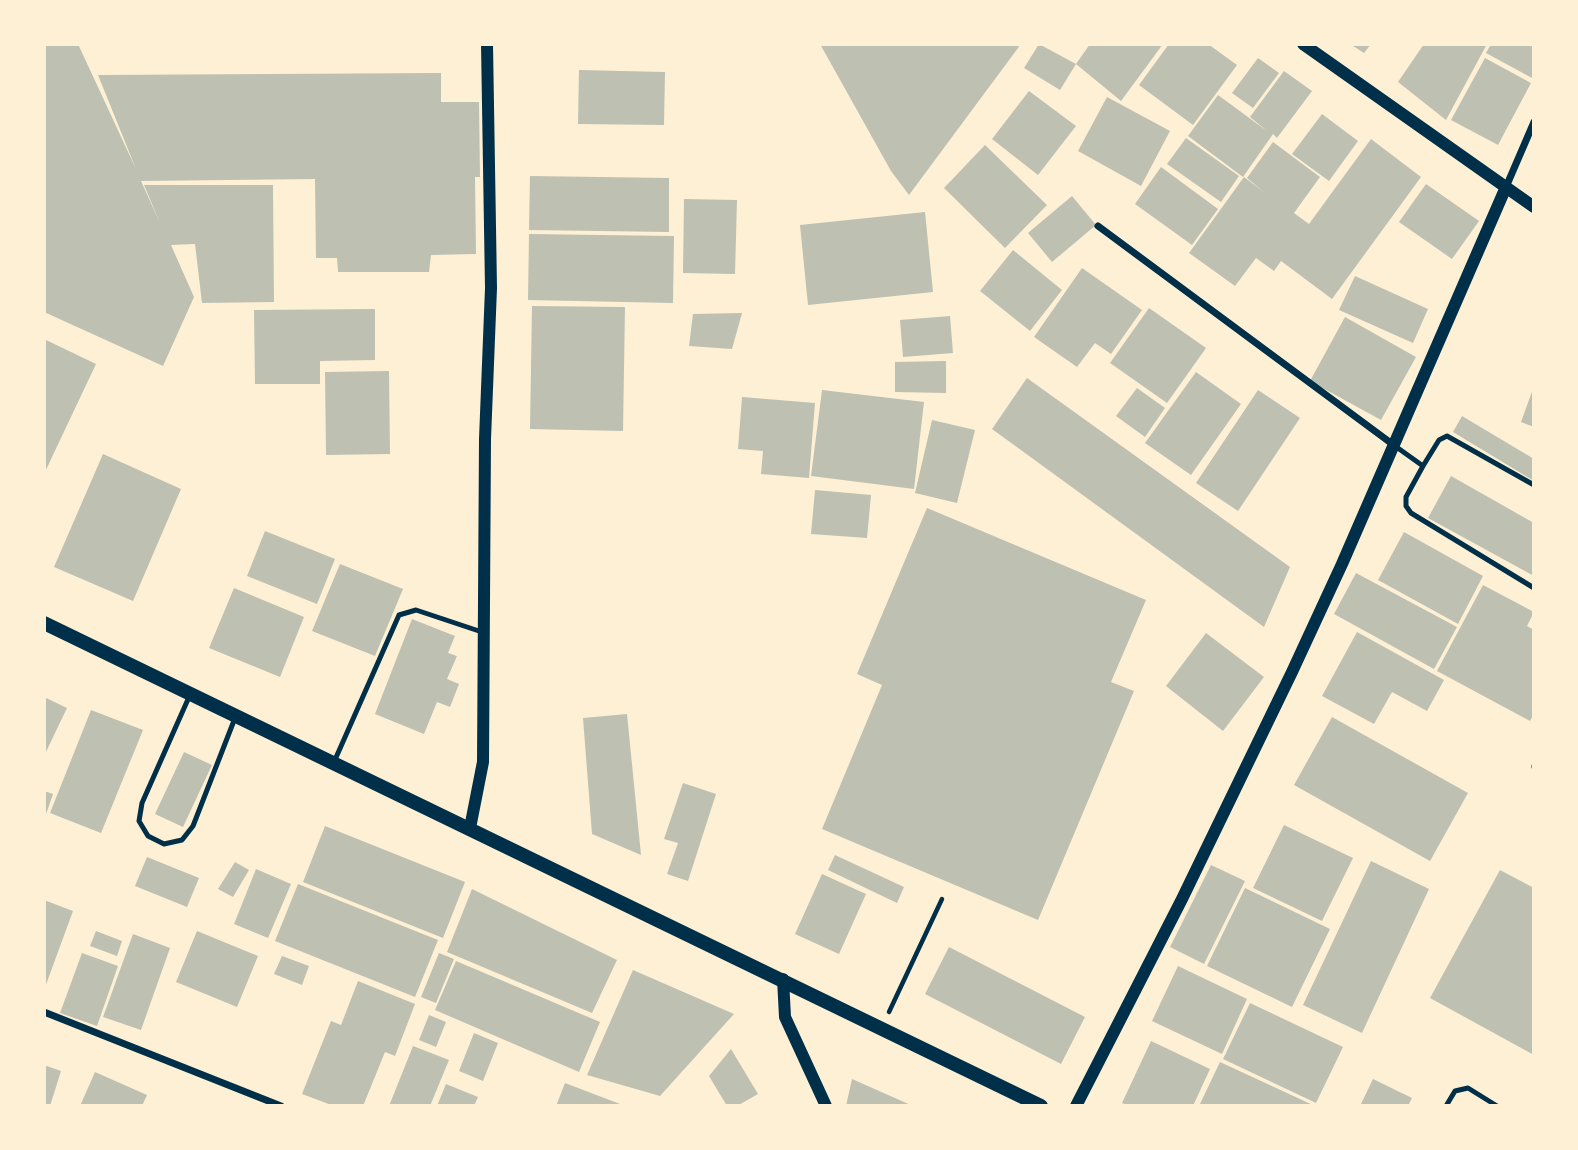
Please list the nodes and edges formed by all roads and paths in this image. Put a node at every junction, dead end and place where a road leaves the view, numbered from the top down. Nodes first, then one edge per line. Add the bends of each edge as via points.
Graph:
1 (486, 44) edge
2 (1303, 44) edge
3 (1534, 122) edge
4 (1507, 187) junction
5 (1534, 207) edge
6 (1098, 226) dead end
7 (1395, 446) junction
8 (1423, 466) junction
9 (1534, 485) edge
10 (1534, 588) edge
11 (44, 623) edge
12 (485, 633) junction
13 (190, 694) junction
14 (237, 715) junction
15 (334, 762) junction
16 (470, 828) junction
17 (943, 899) dead end
18 (783, 979) junction
19 (898, 992) dead end
20 (44, 1012) edge
21 (281, 1106) edge
22 (826, 1106) edge
23 (1041, 1106) edge
24 (1076, 1106) edge
25 (1447, 1106) edge
26 (1497, 1106) edge

1 - 12 street via 491,288
2 - 4 street
3 - 4 street
4 - 5 street
4 - 7 street
6 - 7 street
7 - 8 lane
7 - 24 street via 1292,672
8 - 9 lane via 1439,440 1447,436
8 - 10 lane via 1406,497 1411,513
11 - 13 main road
12 - 15 lane via 416,610 399,615
12 - 16 street via 483,762
13 - 14 main road
13 - 14 lane via 142,803 139,821 148,836 164,844 182,840 193,826
14 - 15 main road
15 - 16 main road
16 - 18 main road
17 - 19 path
18 - 22 street via 785,1017
18 - 23 main road
20 - 21 street
25 - 26 lane via 1455,1091 1468,1088

